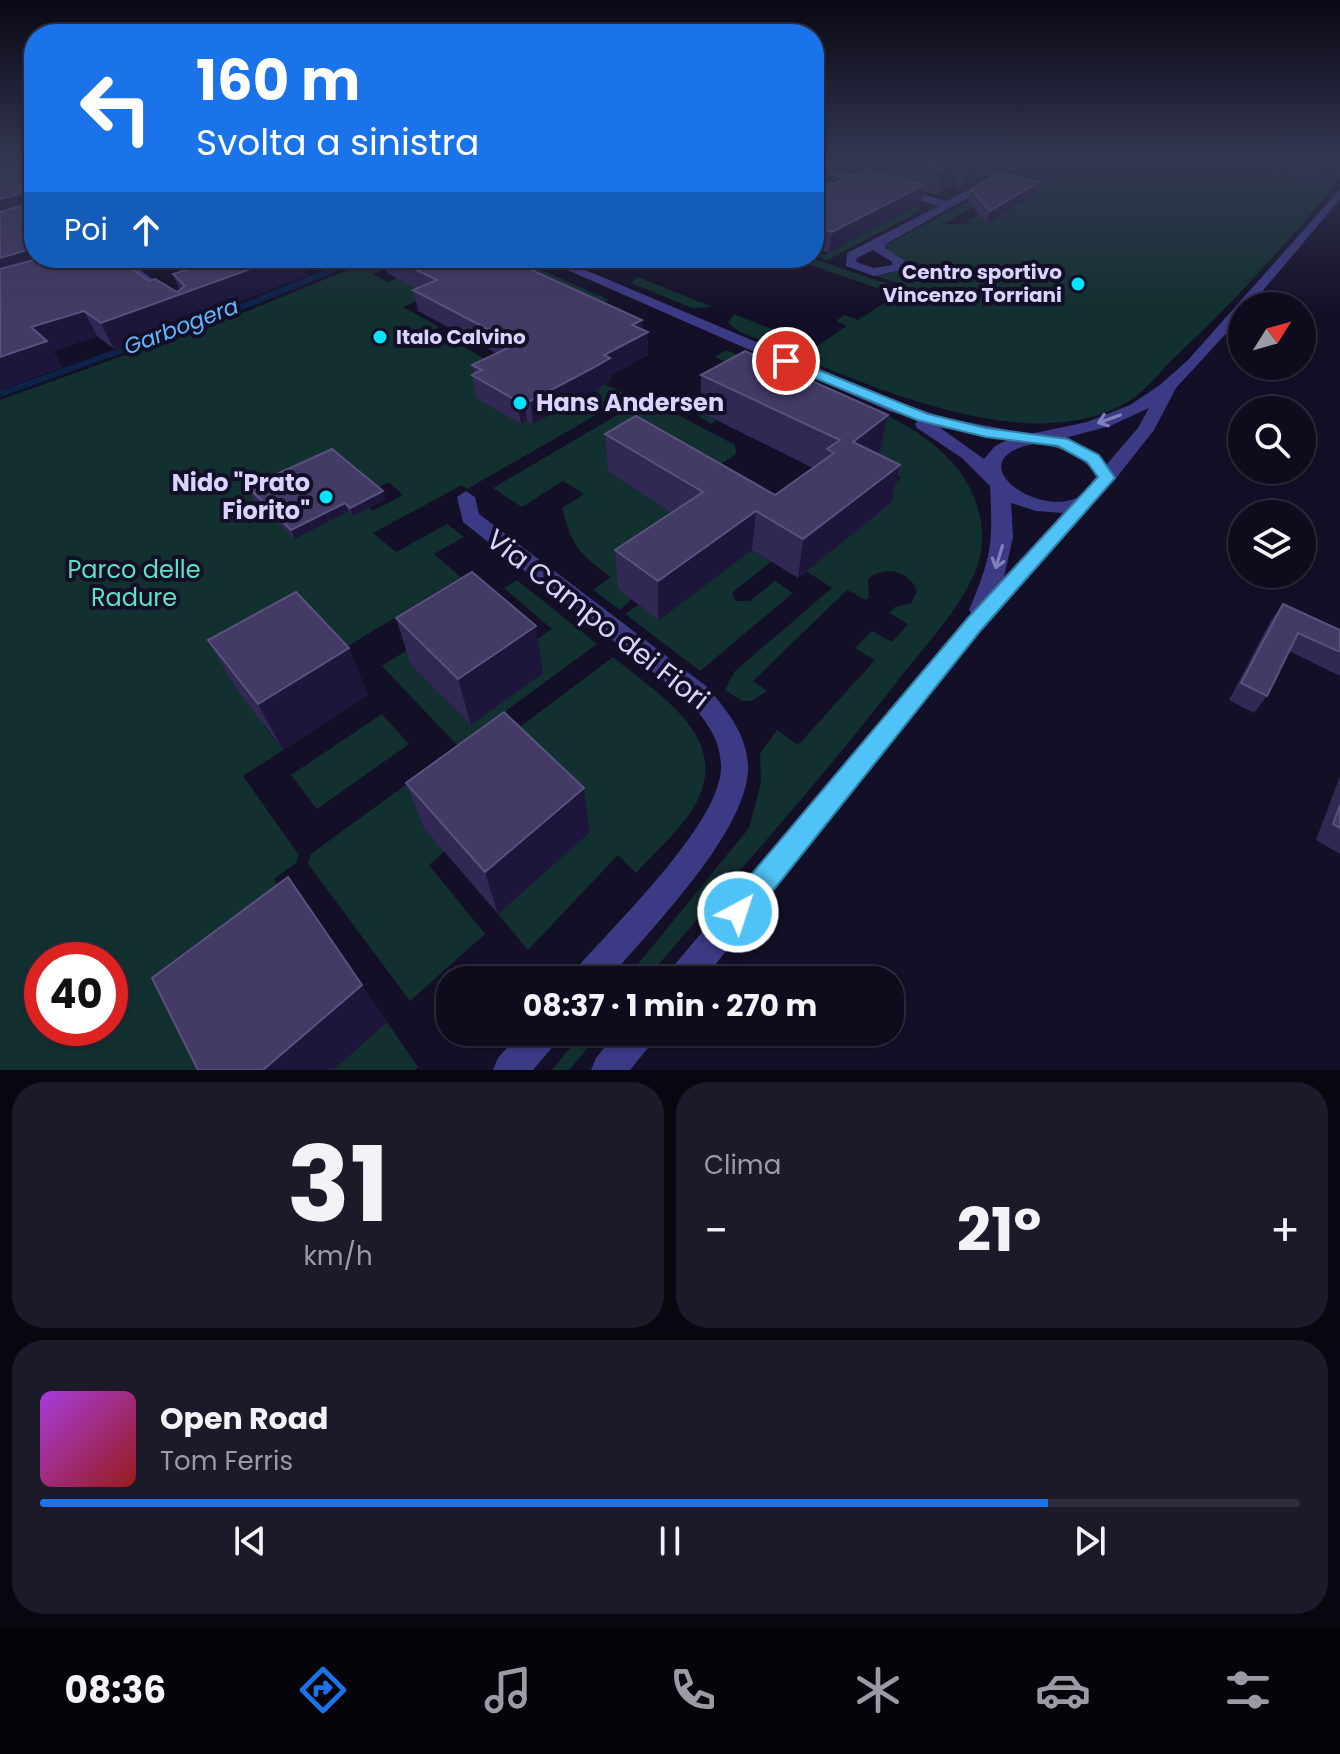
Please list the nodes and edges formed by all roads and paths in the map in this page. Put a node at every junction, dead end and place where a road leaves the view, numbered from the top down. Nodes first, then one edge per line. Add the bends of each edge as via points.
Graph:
1 (935, 212) edge
2 (1323, 212) edge
3 (880, 242) dead end
4 (126, 268) edge
5 (569, 268) edge
6 (162, 292) edge
7 (1254, 292) edge
8 (1228, 322) edge
9 (1169, 387) junction
10 (895, 407) junction
11 (1037, 438) junction
12 (1106, 478) junction
13 (996, 482) junction
14 (466, 497) dead end
15 (1085, 502) junction
16 (974, 625) junction
17 (599, 966) edge
18 (694, 966) edge
19 (531, 1046) edge
20 (628, 1046) edge
21 (510, 1070) edge
22 (608, 1070) edge

1 - 3 street
2 - 7 street
4 - 6 street
5 - 10 street
8 - 9 street
9 -> 11 street via 1112,419
9 - 12 street via 1145,430
10 - 11 street via 943,423
10 - 13 street via 951,442
11 - 12 street via 1086,454
11 - 13 street via 1012,441 994,456
12 - 15 street
13 - 15 street via 1022,501 1045,507
13 -> 16 street via 1005,539
14 - 17 street, Via Campo dei Fiori via 470,517 715,710 735,752 729,804 712,834
15 - 16 street
16 - 18 street
19 - 21 street
20 - 22 street

